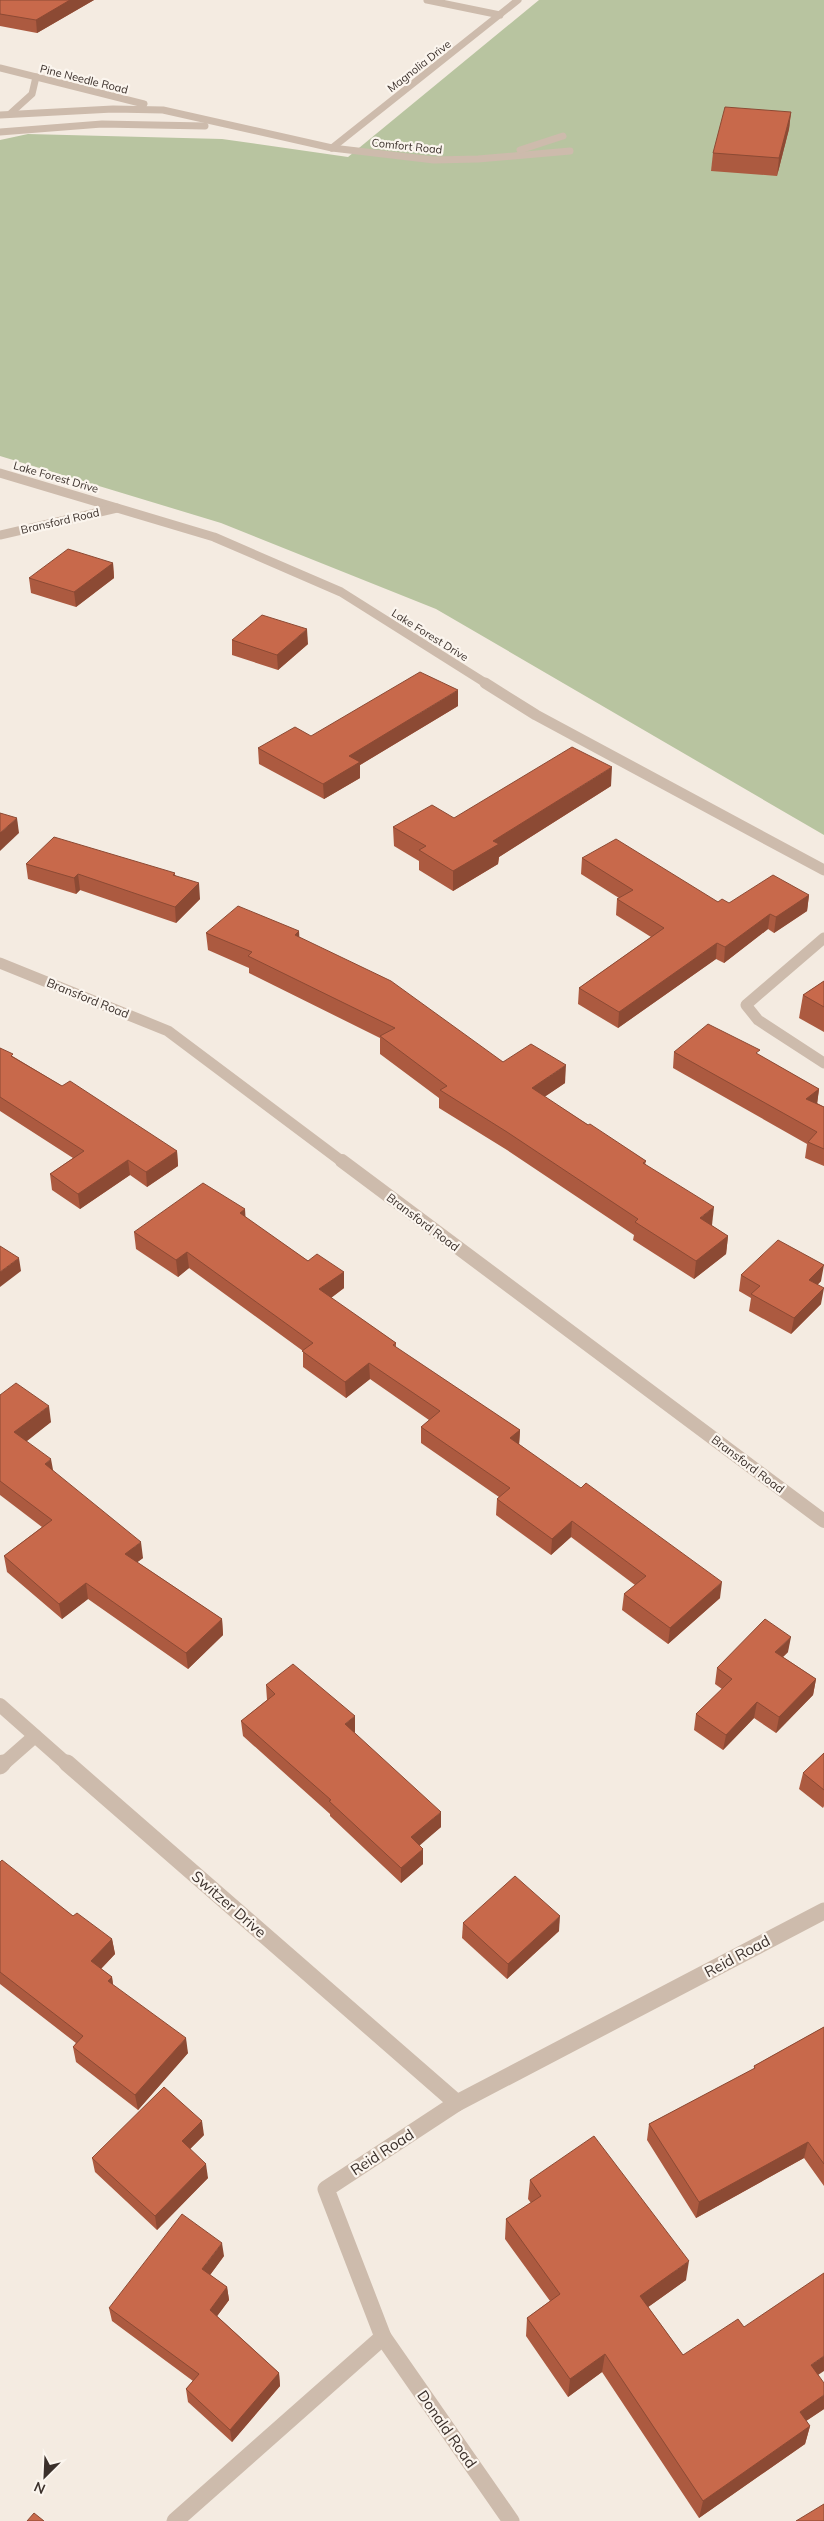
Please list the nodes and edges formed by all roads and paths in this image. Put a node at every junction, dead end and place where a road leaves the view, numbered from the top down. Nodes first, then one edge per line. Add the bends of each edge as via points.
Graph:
1 (427, 0) edge
2 (518, 0) edge
3 (500, 15) junction
4 (0, 68) edge
5 (36, 77) junction
6 (163, 110) junction
7 (12, 114) junction
8 (0, 115) edge
9 (244, 130) junction
10 (0, 132) edge
11 (563, 136) dead end
12 (332, 148) junction
13 (570, 151) dead end
14 (478, 160) junction
15 (0, 473) edge
16 (120, 508) junction
17 (0, 535) edge
18 (824, 870) edge
19 (824, 938) edge
20 (0, 963) edge
21 (824, 1064) edge
22 (824, 1522) edge
23 (0, 1705) edge
24 (35, 1736) junction
25 (0, 1766) edge
26 (824, 1910) edge
27 (457, 2103) junction
28 (383, 2337) junction
29 (175, 2521) edge
30 (512, 2521) edge

1 - 3 street
2 - 3 street, Magnolia Drive
3 - 12 street, Magnolia Drive
4 - 5 street, Pine Needle Road
5 - 6 street, Pine Needle Road
5 - 7 street via 33,95
6 - 7 street, Comfort Road
6 - 9 street, Comfort Road
7 - 8 street, Comfort Road
9 - 10 street, Comfort Road via 173,124 43,127
9 - 12 street, Comfort Road
11 - 14 street
12 - 14 street, Comfort Road via 434,160
13 - 14 street, Comfort Road
15 - 16 street, Lake Forest Drive
16 - 17 street, Bransford Road
16 - 18 street, Lake Forest Drive via 214,537 341,592 536,715
19 - 21 street via 746,1005 758,1020
20 - 22 street, Bransford Road via 168,1031
23 - 24 street, Switzer Drive
24 - 25 street
24 - 27 street, Switzer Drive
26 - 27 street, Reid Road
27 - 28 street, Reid Road via 326,2189
28 - 29 street
28 - 30 street, Donald Road

